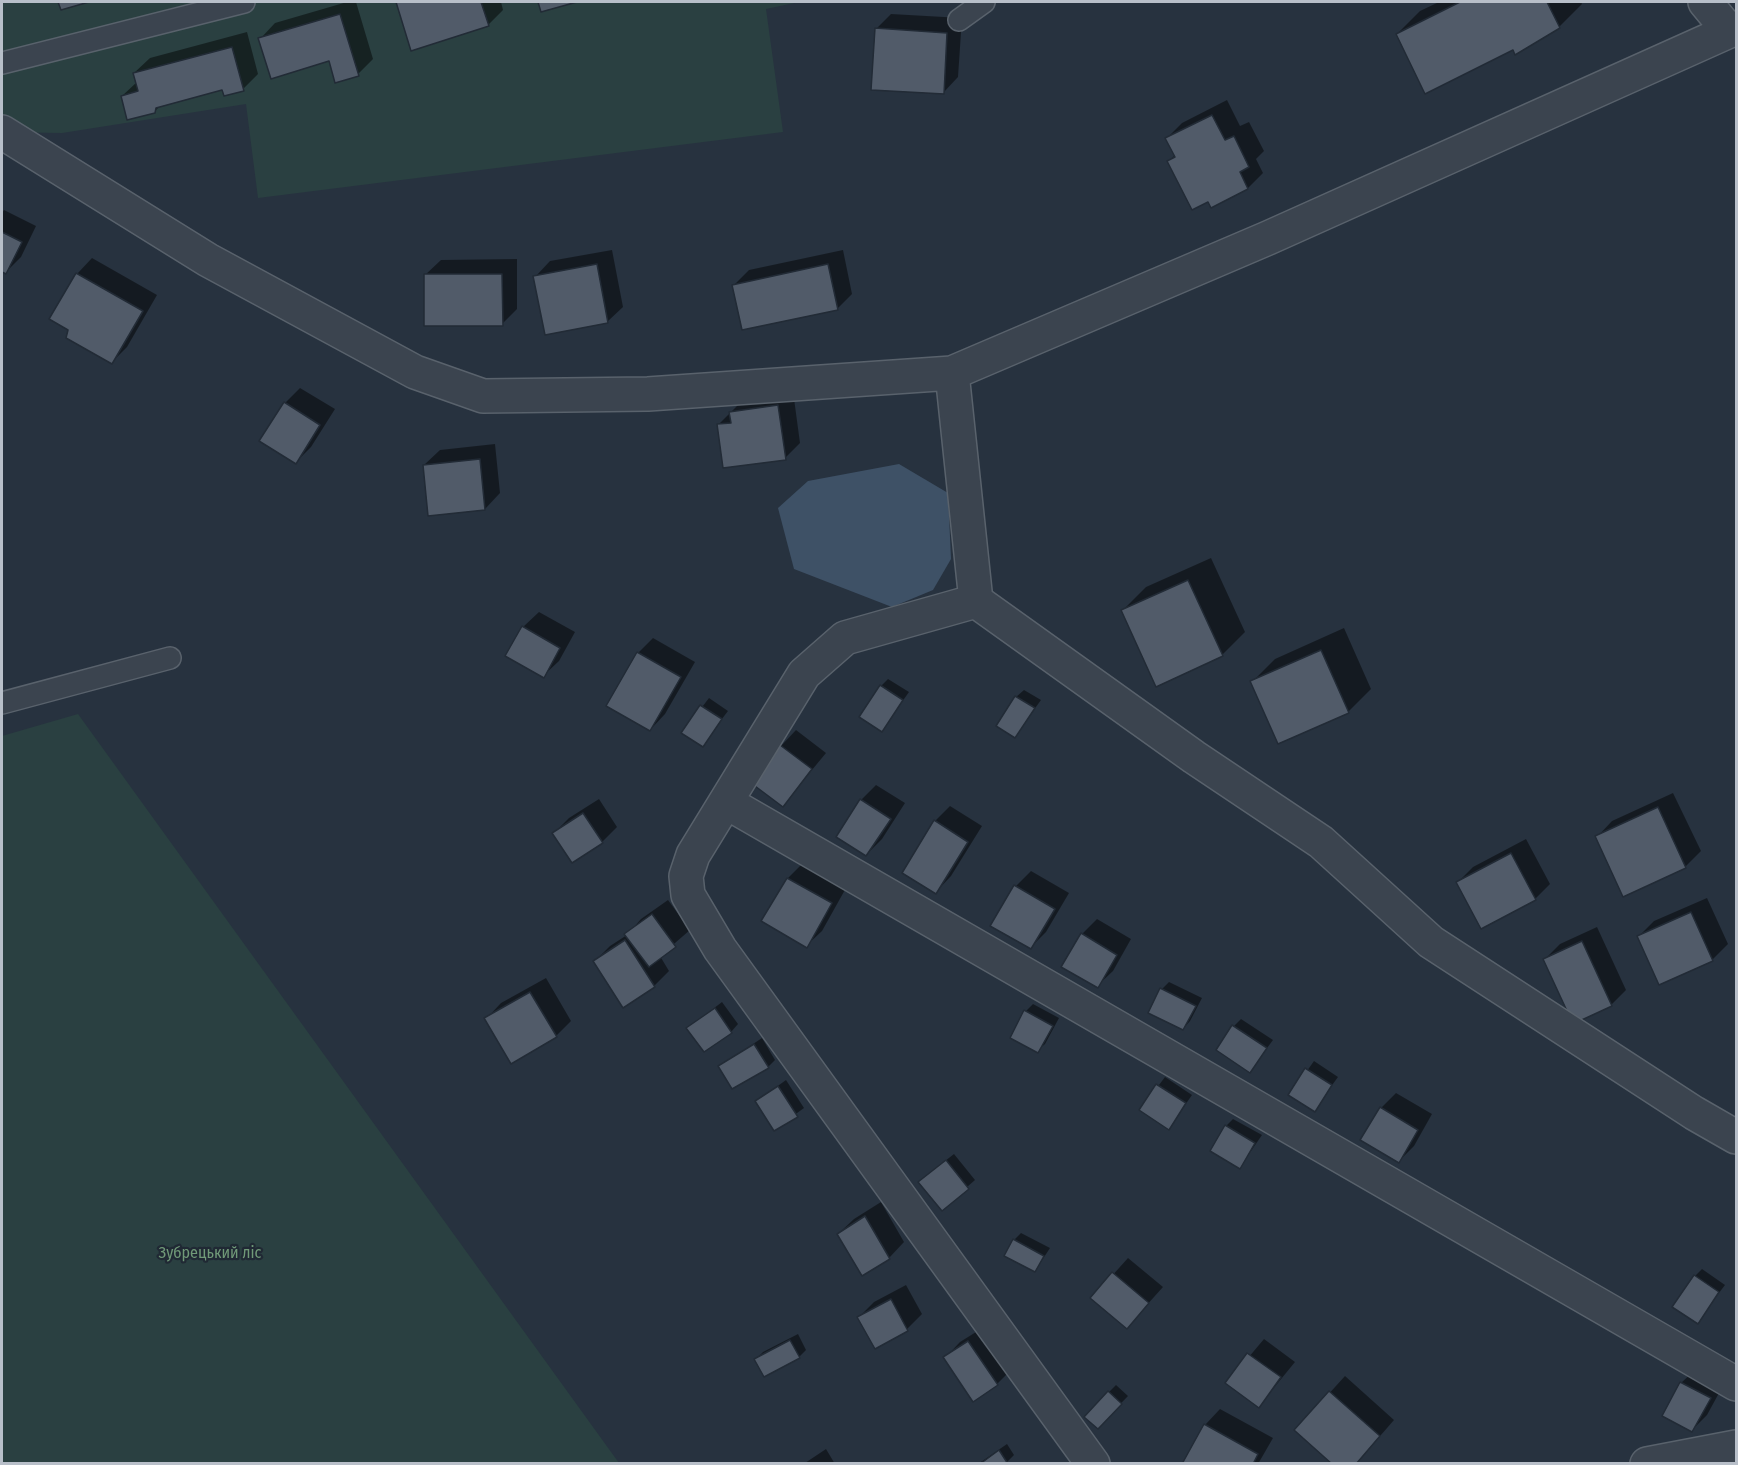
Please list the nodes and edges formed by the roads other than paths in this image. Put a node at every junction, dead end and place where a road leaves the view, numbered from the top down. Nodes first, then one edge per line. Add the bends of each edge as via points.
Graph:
1 (244, 2) edge
2 (984, 2) edge
3 (1706, 2) edge
4 (958, 20) dead end
5 (1733, 30) edge
6 (2, 63) edge
7 (2, 129) edge
8 (952, 373) junction
9 (976, 601) junction
10 (170, 658) dead end
11 (2, 703) edge
12 (726, 802) junction
13 (1737, 1137) edge
14 (1737, 1384) edge
15 (1737, 1447) edge
16 (1093, 1464) edge
17 (1647, 1464) edge

1 - 6 lane
2 - 4 lane
3 - 5 street
5 - 8 street via 1268,238
7 - 8 street via 208,260 415,372 483,396 648,394
8 - 9 street
9 - 12 street via 845,638 804,674
9 - 13 street via 1194,757 1321,842 1431,942
10 - 11 lane
12 - 14 street
12 - 16 street via 693,855 686,876 688,895 720,950
15 - 17 street

